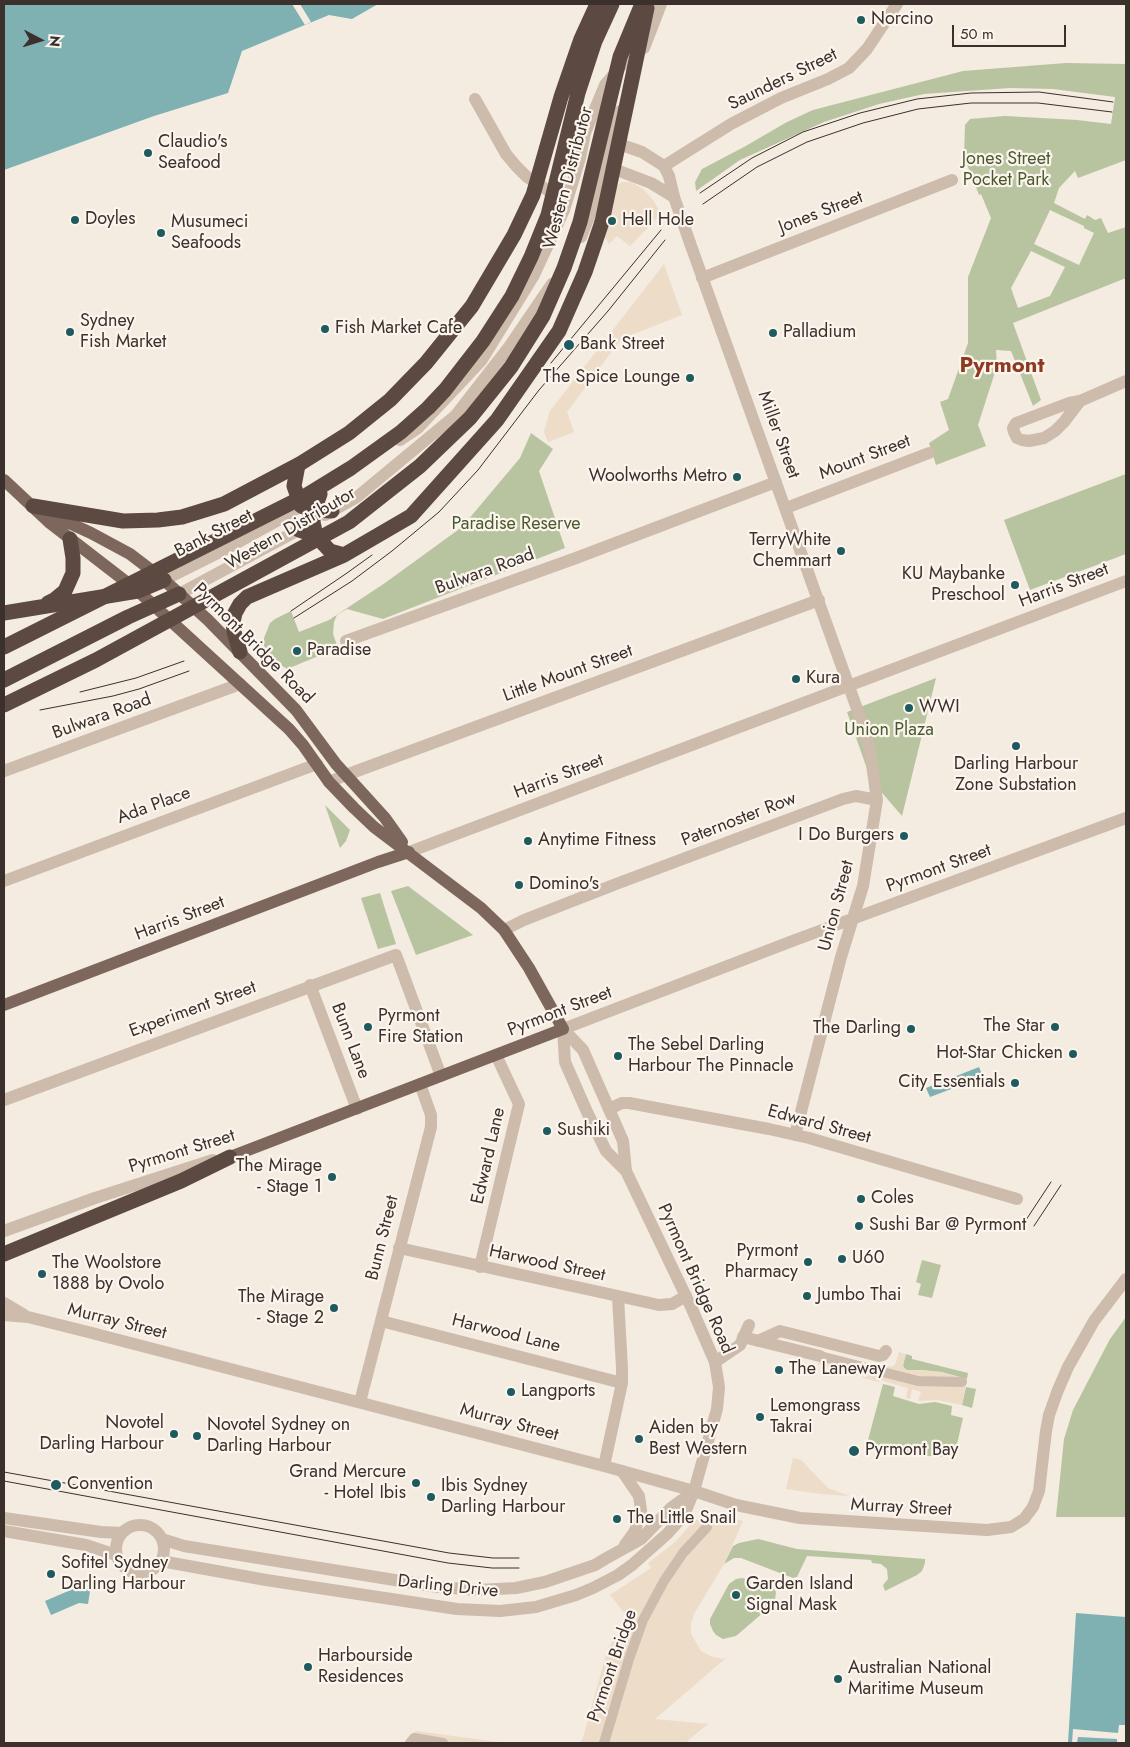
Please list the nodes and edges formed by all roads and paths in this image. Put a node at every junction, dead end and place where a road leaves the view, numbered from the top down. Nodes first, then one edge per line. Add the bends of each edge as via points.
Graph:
1 (597, 4) edge
2 (612, 4) edge
3 (642, 4) edge
4 (647, 4) edge
5 (661, 4) edge
6 (897, 4) edge
7 (650, 32) junction
8 (475, 99) dead end
9 (585, 133) junction
10 (609, 140) junction
11 (580, 158) junction
12 (605, 165) junction
13 (664, 166) junction
14 (952, 180) dead end
15 (674, 196) junction
16 (567, 202) junction
17 (590, 216) junction
18 (702, 278) junction
19 (1126, 381) edge
20 (1080, 401) junction
21 (929, 453) dead end
22 (298, 465) junction
23 (4, 480) edge
24 (776, 482) junction
25 (294, 486) junction
26 (320, 494) joint
27 (33, 506) junction
28 (786, 508) junction
29 (332, 511) joint
30 (282, 518) junction
31 (311, 519) junction
32 (299, 530) joint
33 (70, 540) junction
34 (344, 555) junction
35 (164, 580) junction
36 (1126, 581) edge
37 (138, 591) junction
38 (179, 594) junction
39 (819, 600) junction
40 (154, 605) junction
41 (40, 606) junction
42 (4, 613) edge
43 (346, 641) dead end
44 (4, 647) edge
45 (240, 652) junction
46 (4, 680) edge
47 (240, 684) junction
48 (849, 685) junction
49 (4, 705) edge
50 (317, 764) junction
51 (4, 771) edge
52 (346, 775) junction
53 (329, 782) junction
54 (877, 800) junction
55 (1126, 818) edge
56 (409, 852) junction
57 (4, 881) edge
58 (852, 920) junction
59 (504, 930) junction
60 (310, 985) junction
61 (4, 1005) edge
62 (563, 1029) junction
63 (496, 1055) junction
64 (441, 1076) junction
65 (420, 1084) junction
66 (4, 1100) edge
67 (357, 1109) junction
68 (608, 1109) junction
69 (795, 1135) junction
70 (230, 1157) junction
71 (626, 1171) junction
72 (1017, 1199) dead end
73 (4, 1231) edge
74 (399, 1248) junction
75 (4, 1254) edge
76 (480, 1267) junction
77 (1126, 1279) edge
78 (686, 1296) junction
79 (618, 1297) junction
80 (4, 1303) edge
81 (4, 1315) edge
82 (28, 1317) junction
83 (381, 1321) junction
84 (749, 1325) dead end
85 (743, 1337) junction
86 (758, 1341) junction
87 (886, 1350) dead end
88 (820, 1356) joint
89 (715, 1362) junction
90 (962, 1382) dead end
91 (622, 1383) junction
92 (360, 1402) junction
93 (604, 1466) junction
94 (622, 1471) junction
95 (694, 1491) junction
96 (4, 1518) edge
97 (707, 1527) dead end
98 (4, 1531) edge
99 (122, 1533) junction
100 (162, 1539) junction
101 (618, 1552) junction
102 (116, 1555) junction
103 (161, 1561) junction
104 (410, 1743) edge
105 (444, 1743) edge
106 (604, 1743) edge

1 - 22 highway, bridge via 561,97 533,195 514,235 472,306 426,363 390,400 349,433
2 - 44 highway, Western Distributor, bridge via 595,41 578,93 548,215 531,257 512,296 446,390 401,432 307,495
3 - 49 highway, Western Distributor, bridge via 620,57 580,222 564,268 543,316 511,367 470,418 420,466 349,522 96,660
4 - 34 highway, bridge via 602,222 585,272 559,331 497,420 411,516
5 - 7 street
6 - 13 street, Saunders Street via 868,49 849,68 764,106
7 - 9 street via 605,85
7 - 10 street
8 - 16 street via 516,166 527,177
9 - 10 street
9 - 11 street
10 - 12 street
10 - 13 street via 642,152
11 - 12 street
11 - 16 street
12 - 15 street
12 - 17 street
13 - 15 street, Miller Street
14 - 18 street, Jones Street
15 - 18 street, Miller Street, bridge
16 - 17 street
16 - 26 street via 534,275 481,361 418,428
17 - 29 street via 574,252 456,415 357,497
18 - 24 street, Miller Street
19 - 20 street
20 - 20 street via 1064,422 1044,438 1029,441 1017,438 1013,428 1016,424
21 - 28 street, Mount Street
22 - 25 highway
22 - 27 highway via 224,504 182,517 123,522
23 - 27 main road, Pyrmont Bridge Road
24 - 28 street, Miller Street
24 - 43 street, Bulwara Road
25 - 30 highway
25 - 31 highway
26 - 31 highway
27 - 33 main road, Pyrmont Bridge Road
27 - 35 main road, Pyrmont Bridge Road via 109,542
28 - 39 street, Miller Street
29 - 31 highway
30 - 31 street, Bank Street
30 - 35 street, Bank Street
31 - 32 highway
31 - 34 highway via 330,551
32 - 38 street, Bank Street
33 - 37 main road, Pyrmont Bridge Road
33 - 41 highway via 72,573 65,591
34 - 45 highway via 240,604 233,622
35 - 37 highway
35 - 38 main road, Pyrmont Bridge Road
36 - 48 street, Harris Street
37 - 40 main road, Pyrmont Bridge Road
37 - 41 highway
38 - 40 highway
38 - 45 main road, Pyrmont Bridge Road
39 - 48 street, Miller Street
39 - 52 street, Little Mount Street
40 - 46 highway
40 - 47 main road, Pyrmont Bridge Road
41 - 42 highway
45 - 52 main road, Pyrmont Bridge Road via 296,710
47 - 50 main road, Pyrmont Bridge Road via 289,729
47 - 51 street, Bulwara Road
48 - 54 street, Union Street via 870,750
48 - 56 street, Harris Street
50 - 53 main road, Pyrmont Bridge Road
50 - 57 street, Ada Place
52 - 53 street, Little Mount Street
52 - 56 main road, Pyrmont Bridge Road via 385,818
53 - 56 main road, Pyrmont Bridge Road via 374,827
54 - 58 street, Union Street via 863,886
54 - 59 street, Paternoster Row via 856,796 843,799
55 - 58 street, Pyrmont Street
56 - 59 main road, Pyrmont Bridge Road
56 - 61 main road, Harris Street
58 - 62 street, Pyrmont Street
58 - 69 street, Union Street
59 - 62 main road, Pyrmont Bridge Road
60 - 64 street, Experiment Street via 396,955
60 - 66 street, Experiment Street
60 - 67 street, Bunn Lane
62 - 63 main road, Pyrmont Street
62 - 68 street, Pyrmont Bridge Road via 583,1050
62 - 71 street, Pyrmont Bridge Road via 565,1062 587,1112 606,1151
63 - 64 main road, Pyrmont Street
63 - 76 street, Edward Lane via 519,1104
64 - 65 main road, Pyrmont Street
65 - 67 main road, Pyrmont Street
65 - 74 street, Bunn Street via 431,1115 431,1127
67 - 70 main road, Pyrmont Street
68 - 69 street, Edward Street via 629,1103
68 - 71 street, Pyrmont Bridge Road via 623,1142
69 - 72 street, Edward Street
70 - 73 street, Pyrmont Street via 165,1174
70 - 75 highway via 181,1181
71 - 78 street, Pyrmont Bridge Road
74 - 76 street, Harwood Street
74 - 83 street, Bunn Street
76 - 79 street, Harwood Street
77 - 95 street, Murray Street via 1089,1329 1068,1367 1048,1423 1033,1507 1024,1519 1011,1527 987,1530 800,1518 736,1505
78 - 79 street, Harwood Street via 672,1304 660,1305
78 - 89 street, Pyrmont Bridge Road
79 - 91 street
80 - 82 street, Murray Street
81 - 82 street, Murray Street
82 - 92 street, Murray Street
83 - 91 street, Harwood Lane
83 - 92 street, Bunn Street
84 - 85 street
85 - 86 street
85 - 89 street via 740,1345
86 - 87 street via 780,1331 879,1356
86 - 88 street
88 - 90 street via 912,1380
89 - 95 street, Pyrmont Bridge Road via 719,1387 717,1409
91 - 93 street
92 - 93 street, Murray Street
93 - 94 street, Murray Street
94 - 95 street, Murray Street
94 - 101 street via 638,1496 641,1510 635,1531
95 - 101 street, Darling Drive via 640,1539
95 - 103 street, Darling Drive via 684,1515 667,1534 618,1575 593,1588 536,1607 500,1611 457,1609
96 - 99 street
97 - 106 street, Pyrmont Bridge via 683,1553 643,1620
98 - 102 street via 86,1545
99 - 100 street via 128,1528 144,1525 158,1532
99 - 102 street
100 - 101 street, Darling Drive via 184,1546 438,1587 495,1590 545,1582 595,1565
100 - 103 street
102 - 103 street via 124,1568 137,1573 151,1571
104 - 105 street via 414,1738

